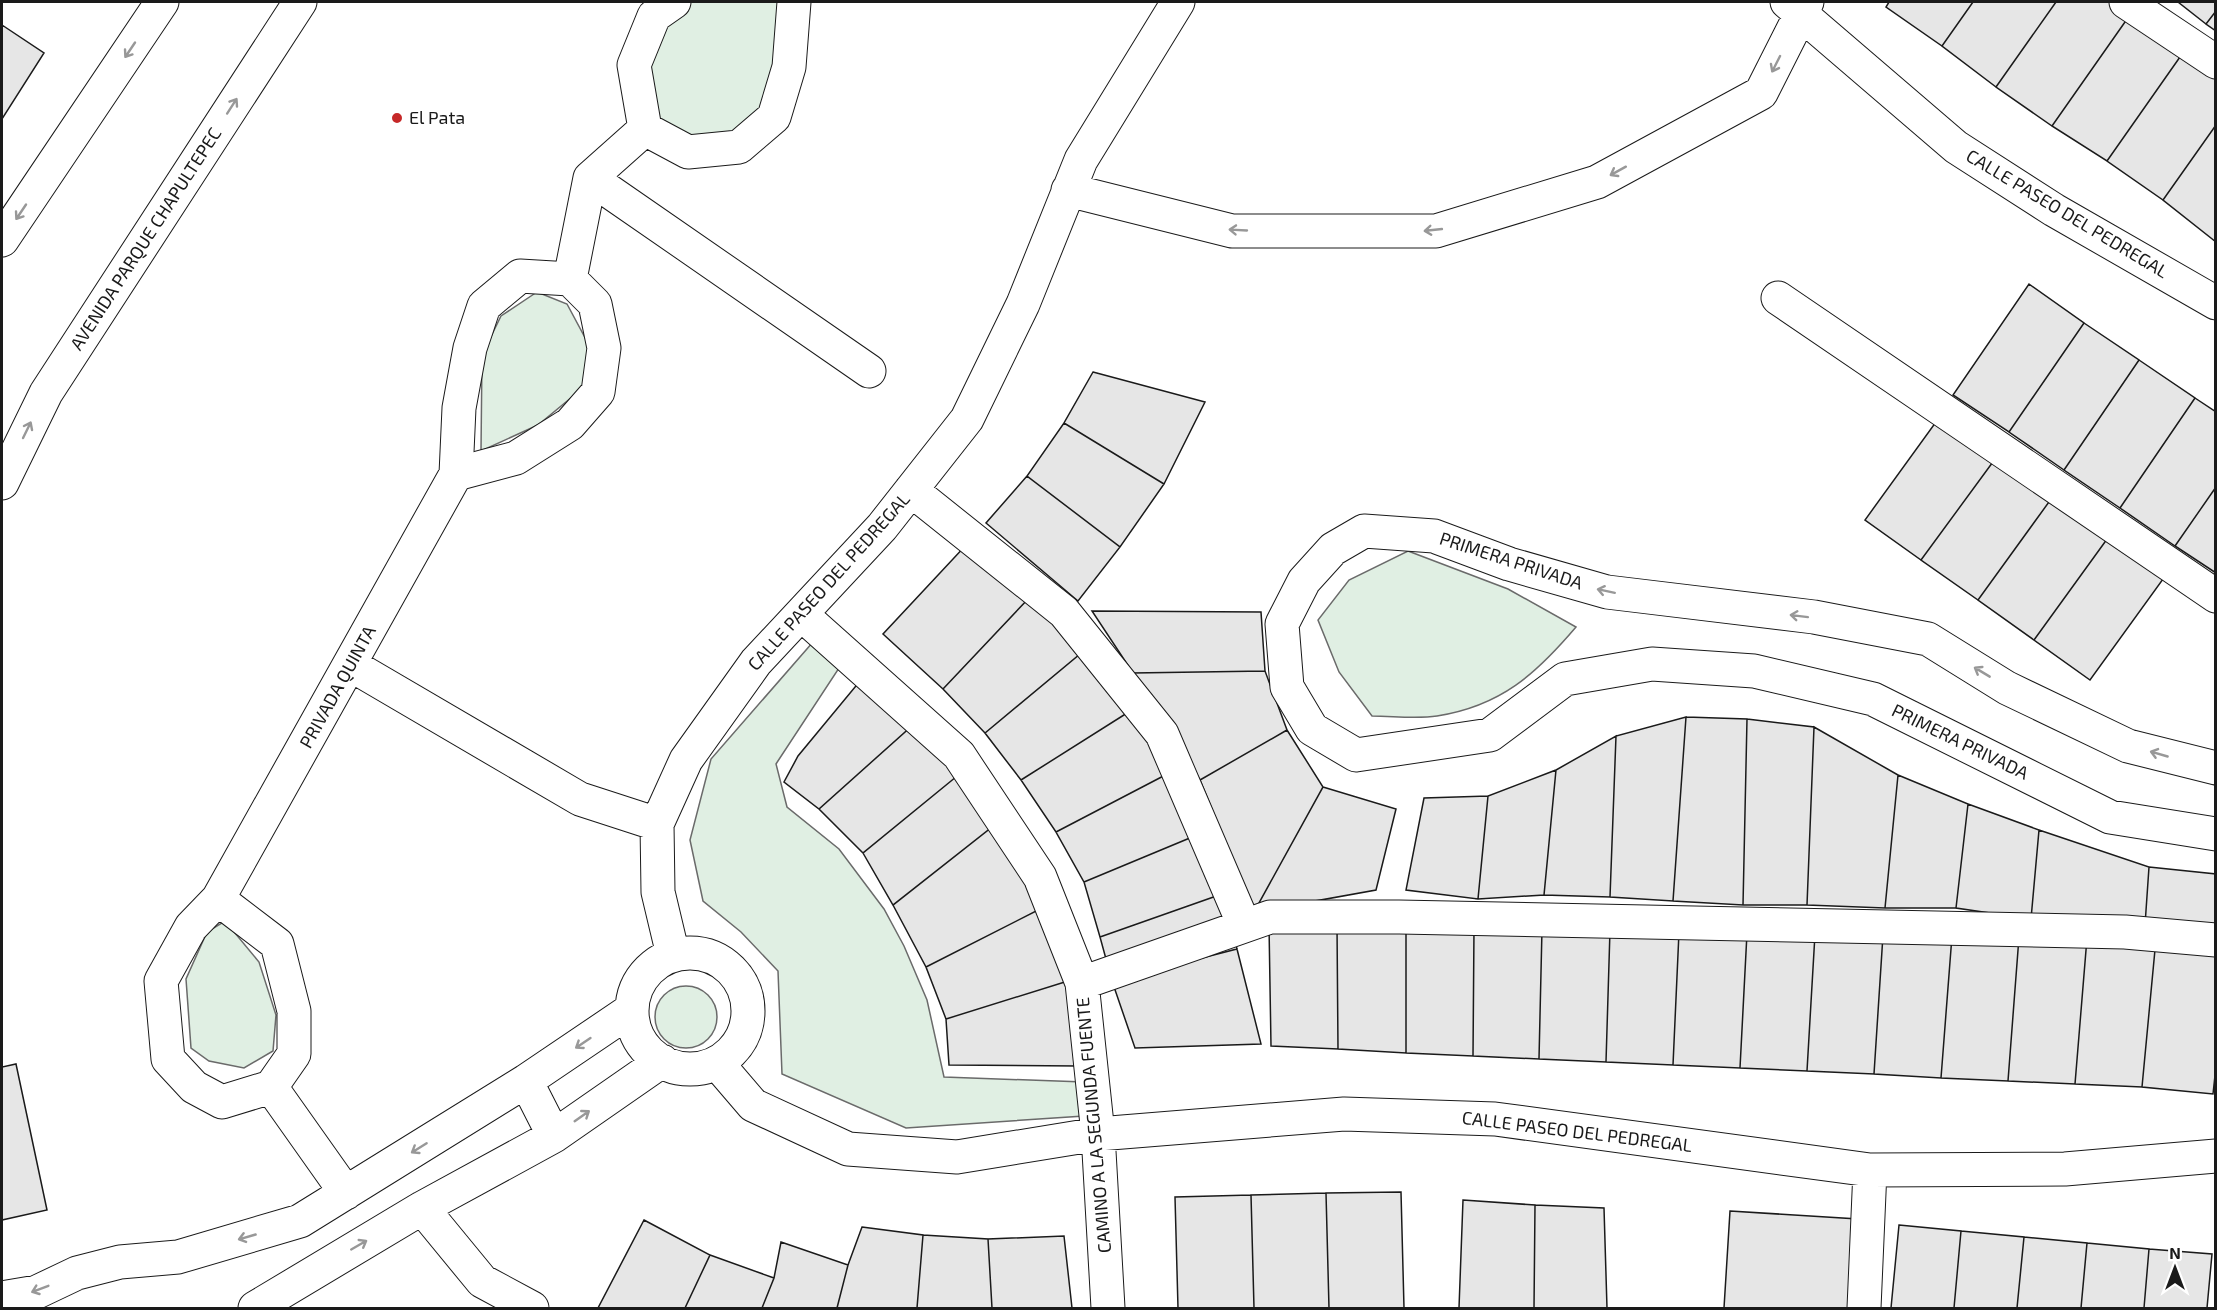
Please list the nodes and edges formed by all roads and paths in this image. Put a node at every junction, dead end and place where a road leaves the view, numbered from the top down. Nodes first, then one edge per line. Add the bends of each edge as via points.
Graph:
1 (162, 2) edge
2 (300, 2) edge
3 (674, 2) edge
4 (794, 2) edge
5 (1178, 2) edge
6 (2126, 2) edge
7 (1799, 5) edge
8 (2216, 62) edge
9 (645, 129) junction
10 (590, 178) junction
11 (1068, 190) junction
12 (2, 240) edge
13 (570, 279) junction
14 (1778, 298) dead end
15 (2216, 303) edge
16 (869, 371) dead end
17 (456, 474) junction
18 (2, 483) edge
19 (911, 490) junction
20 (2216, 596) edge
21 (801, 614) junction
22 (351, 665) junction
23 (2216, 768) edge
24 (657, 824) junction
25 (2216, 834) edge
26 (218, 898) junction
27 (1244, 925) junction
28 (2216, 939) edge
29 (673, 955) junction
30 (1082, 983) junction
31 (631, 1010) junction
32 (662, 1061) junction
33 (717, 1063) junction
34 (526, 1081) junction
35 (271, 1087) junction
36 (1098, 1134) junction
37 (554, 1136) junction
38 (2216, 1156) edge
39 (1870, 1170) junction
40 (346, 1193) junction
41 (422, 1208) junction
42 (300, 1221) junction
43 (327, 1264) junction
44 (2, 1298) edge
45 (255, 1308) edge
46 (532, 1308) edge
47 (1108, 1308) edge
48 (1864, 1308) edge

1 -> 12 street
18 -> 2 street, AVENIDA PARQUE CHAPULTEPEC via 46,393
3 - 9 street via 654,16 634,65
4 - 9 street via 789,67 774,117 739,147 688,152
5 - 11 street, CALLE PASEO DEL PEDREGAL via 1081,160
6 - 8 street
7 -> 11 street via 1761,93 1597,182 1436,231 1232,231
7 - 15 street, CALLE PASEO DEL PEDREGAL via 1956,147 2054,210
9 - 10 street
10 - 13 street
10 - 16 street
11 - 19 street, CALLE PASEO DEL PEDREGAL via 1023,304 968,419
13 - 17 street, PRIVADA QUINTA via 520,276 484,306 470,348 459,408
13 - 17 street via 595,304 604,348 598,392 570,424 516,458
14 - 20 street
17 - 22 street, PRIVADA QUINTA
19 - 21 street, CALLE PASEO DEL PEDREGAL
19 - 27 street via 1064,612 1162,734
21 - 24 street, CALLE PASEO DEL PEDREGAL via 756,662 686,760
21 - 30 street, CAMINO A LA SEGUNDA FUENTE via 959,754 1040,877
22 - 24 street via 580,799
22 - 26 street, PRIVADA QUINTA
23 -> 25 street, PRIMERA PRIVADA via 2128,746 2007,688 1928,639 1814,617 1607,592 1509,564 1434,536 1364,531 1333,549 1304,581 1282,624 1287,687 1312,729 1356,755 1490,735 1565,679 1652,664 1754,671 1873,699 2110,817
24 - 29 street, CALLE PASEO DEL PEDREGAL via 658,892
26 - 35 street via 277,944 294,1011 294,1054
26 - 35 street, PRIVADA QUINTA via 191,927 161,981 168,1059 194,1087 222,1102
27 - 28 street via 1270,917 1411,918 2125,932
27 - 30 street
29 - 31 street via 657,962 643,976 634,992
29 - 33 street via 698,953 721,961 738,978 747,1001 746,1025 735,1047
30 - 36 street, CAMINO A LA SEGUNDA FUENTE
31 - 32 street via 635,1031 645,1048
31 -> 34 street
32 - 33 street via 679,1068
37 -> 32 street
33 - 36 street, CALLE PASEO DEL PEDREGAL via 753,1105 848,1149 957,1157
34 - 37 street
34 -> 40 street
35 - 40 street
36 - 39 street, CALLE PASEO DEL PEDREGAL via 1344,1114 1495,1119
36 - 47 street, CAMINO A LA SEGUNDA FUENTE
37 - 41 street
38 - 39 street, CALLE PASEO DEL PEDREGAL via 2065,1169
39 - 48 street
40 - 42 street
43 -> 41 street
41 - 46 street via 482,1281
42 - 43 street
42 -> 44 street via 178,1257 120,1262 77,1273 37,1292
43 - 45 street

